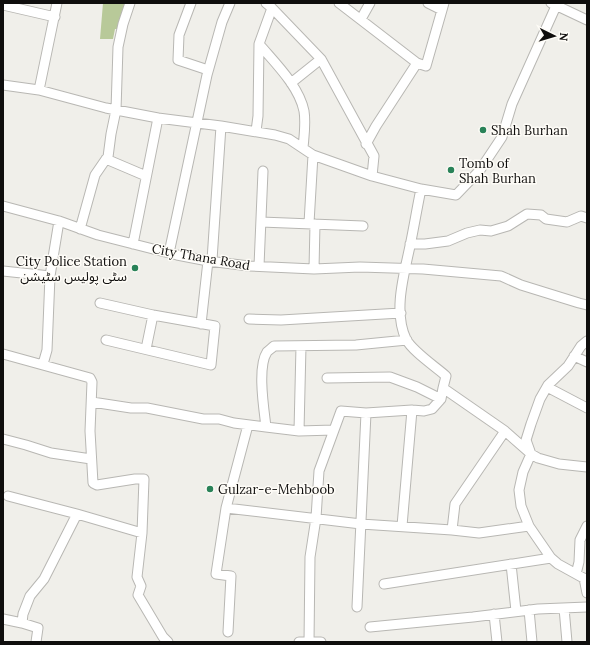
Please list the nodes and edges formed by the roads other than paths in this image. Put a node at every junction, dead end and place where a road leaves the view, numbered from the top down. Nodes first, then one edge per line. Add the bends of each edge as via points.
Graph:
1 (58, 3) edge
2 (130, 3) edge
3 (191, 3) edge
4 (230, 3) edge
5 (339, 3) edge
6 (370, 3) edge
7 (428, 3) edge
8 (553, 4) edge
9 (3, 5) edge
10 (269, 5) edge
11 (443, 7) edge
12 (55, 17) junction
13 (361, 19) junction
14 (587, 20) edge
15 (259, 44) junction
16 (321, 59) junction
17 (417, 64) junction
18 (208, 70) junction
19 (291, 84) junction
20 (3, 85) edge
21 (39, 90) junction
22 (116, 110) junction
23 (158, 118) junction
24 (196, 122) junction
25 (221, 126) junction
26 (256, 131) junction
27 (366, 144) junction
28 (303, 148) junction
29 (313, 155) junction
30 (106, 159) junction
31 (263, 171) dead end
32 (146, 176) junction
33 (372, 176) junction
34 (421, 189) junction
35 (3, 206) edge
36 (587, 218) edge
37 (59, 221) junction
38 (261, 222) junction
39 (312, 224) junction
40 (363, 226) dead end
41 (80, 229) junction
42 (133, 244) junction
43 (410, 244) junction
44 (169, 253) junction
45 (210, 260) junction
46 (259, 266) junction
47 (314, 269) junction
48 (406, 269) junction
49 (3, 271) edge
50 (50, 276) junction
51 (100, 303) dead end
52 (587, 305) edge
53 (401, 313) junction
54 (154, 315) junction
55 (249, 319) dead end
56 (201, 324) junction
57 (106, 340) dead end
58 (407, 340) junction
59 (587, 341) edge
60 (301, 346) junction
61 (146, 350) junction
62 (3, 354) edge
63 (574, 356) junction
64 (587, 362) edge
65 (43, 364) junction
66 (327, 378) dead end
67 (547, 387) junction
68 (443, 388) junction
69 (441, 399) junction
70 (92, 402) junction
71 (587, 408) edge
72 (412, 410) junction
73 (366, 412) junction
74 (248, 425) junction
75 (266, 427) junction
76 (299, 430) junction
77 (334, 430) junction
78 (505, 431) junction
79 (3, 440) edge
80 (531, 454) junction
81 (91, 459) junction
82 (587, 467) edge
83 (8, 496) dead end
84 (226, 508) junction
85 (77, 514) junction
86 (316, 518) junction
87 (361, 524) junction
88 (402, 526) junction
89 (529, 526) junction
90 (587, 526) edge
91 (452, 530) junction
92 (142, 533) junction
93 (551, 558) junction
94 (511, 564) junction
95 (582, 577) edge
96 (384, 584) dead end
97 (587, 593) edge
98 (357, 607) dead end
99 (587, 607) edge
100 (564, 608) junction
101 (529, 610) junction
102 (516, 611) junction
103 (494, 614) junction
104 (3, 619) edge
105 (22, 623) junction
106 (370, 627) dead end
107 (228, 632) dead end
108 (36, 642) edge
109 (168, 642) edge
110 (299, 642) edge
111 (309, 642) edge
112 (321, 642) edge
113 (497, 642) edge
114 (532, 642) edge
115 (567, 642) edge

1 - 12 street
2 - 22 street via 118,47
3 - 18 street via 179,34 178,60
4 - 18 street
5 - 13 street
6 - 13 street
7 - 11 street
8 - 14 street
8 - 34 street via 512,104 502,137 480,170 456,195
9 - 12 street
10 - 15 street
10 - 16 street
11 - 17 street via 426,66
12 - 21 street
13 - 17 street
15 - 19 street
15 - 26 street
16 - 19 street
16 - 27 street
17 - 27 street
18 - 24 street
19 - 28 street via 299,96 304,111
20 - 21 street
21 - 22 street
22 - 23 street
22 - 30 street
23 - 24 street
23 - 32 street
24 - 25 street
24 - 44 street
25 - 26 street
25 - 45 street
26 - 28 street via 289,139
27 - 33 street via 374,156
28 - 29 street
29 - 33 street
29 - 39 street
30 - 32 street
30 - 41 street via 95,175
31 - 38 street
32 - 42 street
33 - 34 street
34 - 43 street
35 - 37 street, City Thana Road
36 - 43 street via 581,216 567,222 527,214 508,226 491,231 467,233 448,241
37 - 41 street, City Thana Road
37 - 50 street
38 - 39 street
38 - 46 street
39 - 40 street
39 - 47 street
41 - 42 street, City Thana Road
42 - 44 street, City Thana Road
43 - 48 street
44 - 45 street, City Thana Road
45 - 46 street, City Thana Road
45 - 56 street
46 - 47 street, City Thana Road
47 - 48 street, City Thana Road
48 - 52 street, City Thana Road via 501,276 539,291
48 - 53 street
49 - 50 street
50 - 65 street via 47,350
51 - 54 street
53 - 55 street via 281,320
53 - 58 street
54 - 56 street
54 - 61 street
56 - 61 street via 215,326 211,365
57 - 61 street
58 - 60 street via 356,345
58 - 68 street via 421,356 446,376
59 - 63 street
60 - 75 street via 274,346 267,352 262,377
60 - 76 street
62 - 65 street
63 - 64 street
63 - 67 street via 568,366
65 - 70 street via 90,378
66 - 69 street via 390,377
67 - 71 street
67 - 80 street via 540,399 526,440
68 - 69 street
68 - 78 street
69 - 72 street via 432,409
70 - 74 street via 147,408
70 - 81 street
72 - 73 street
72 - 88 street
73 - 77 street via 341,411
73 - 87 street
74 - 75 street
74 - 84 street
75 - 76 street
76 - 77 street
77 - 86 street via 319,470
78 - 80 street
78 - 91 street via 455,504
79 - 81 street via 26,444 51,453
80 - 82 street via 559,464
80 - 89 street via 519,490 521,506
81 - 92 street via 94,484 144,479
83 - 85 street
84 - 86 street
84 - 107 street via 216,574 231,576
85 - 92 street
85 - 105 street via 44,579 30,596
86 - 87 street
86 - 111 street via 310,557
87 - 88 street
87 - 98 street
88 - 91 street
89 - 91 street via 479,533
89 - 93 street
90 - 95 street via 580,540 579,562
92 - 109 street via 137,577 141,586 138,595
93 - 94 street
93 - 95 street
94 - 96 street
94 - 102 street
95 - 97 street
99 - 100 street
100 - 101 street
100 - 115 street
101 - 102 street
101 - 114 street
102 - 103 street
103 - 106 street
103 - 113 street
104 - 105 street
105 - 108 street via 38,628
110 - 111 street
111 - 112 street

